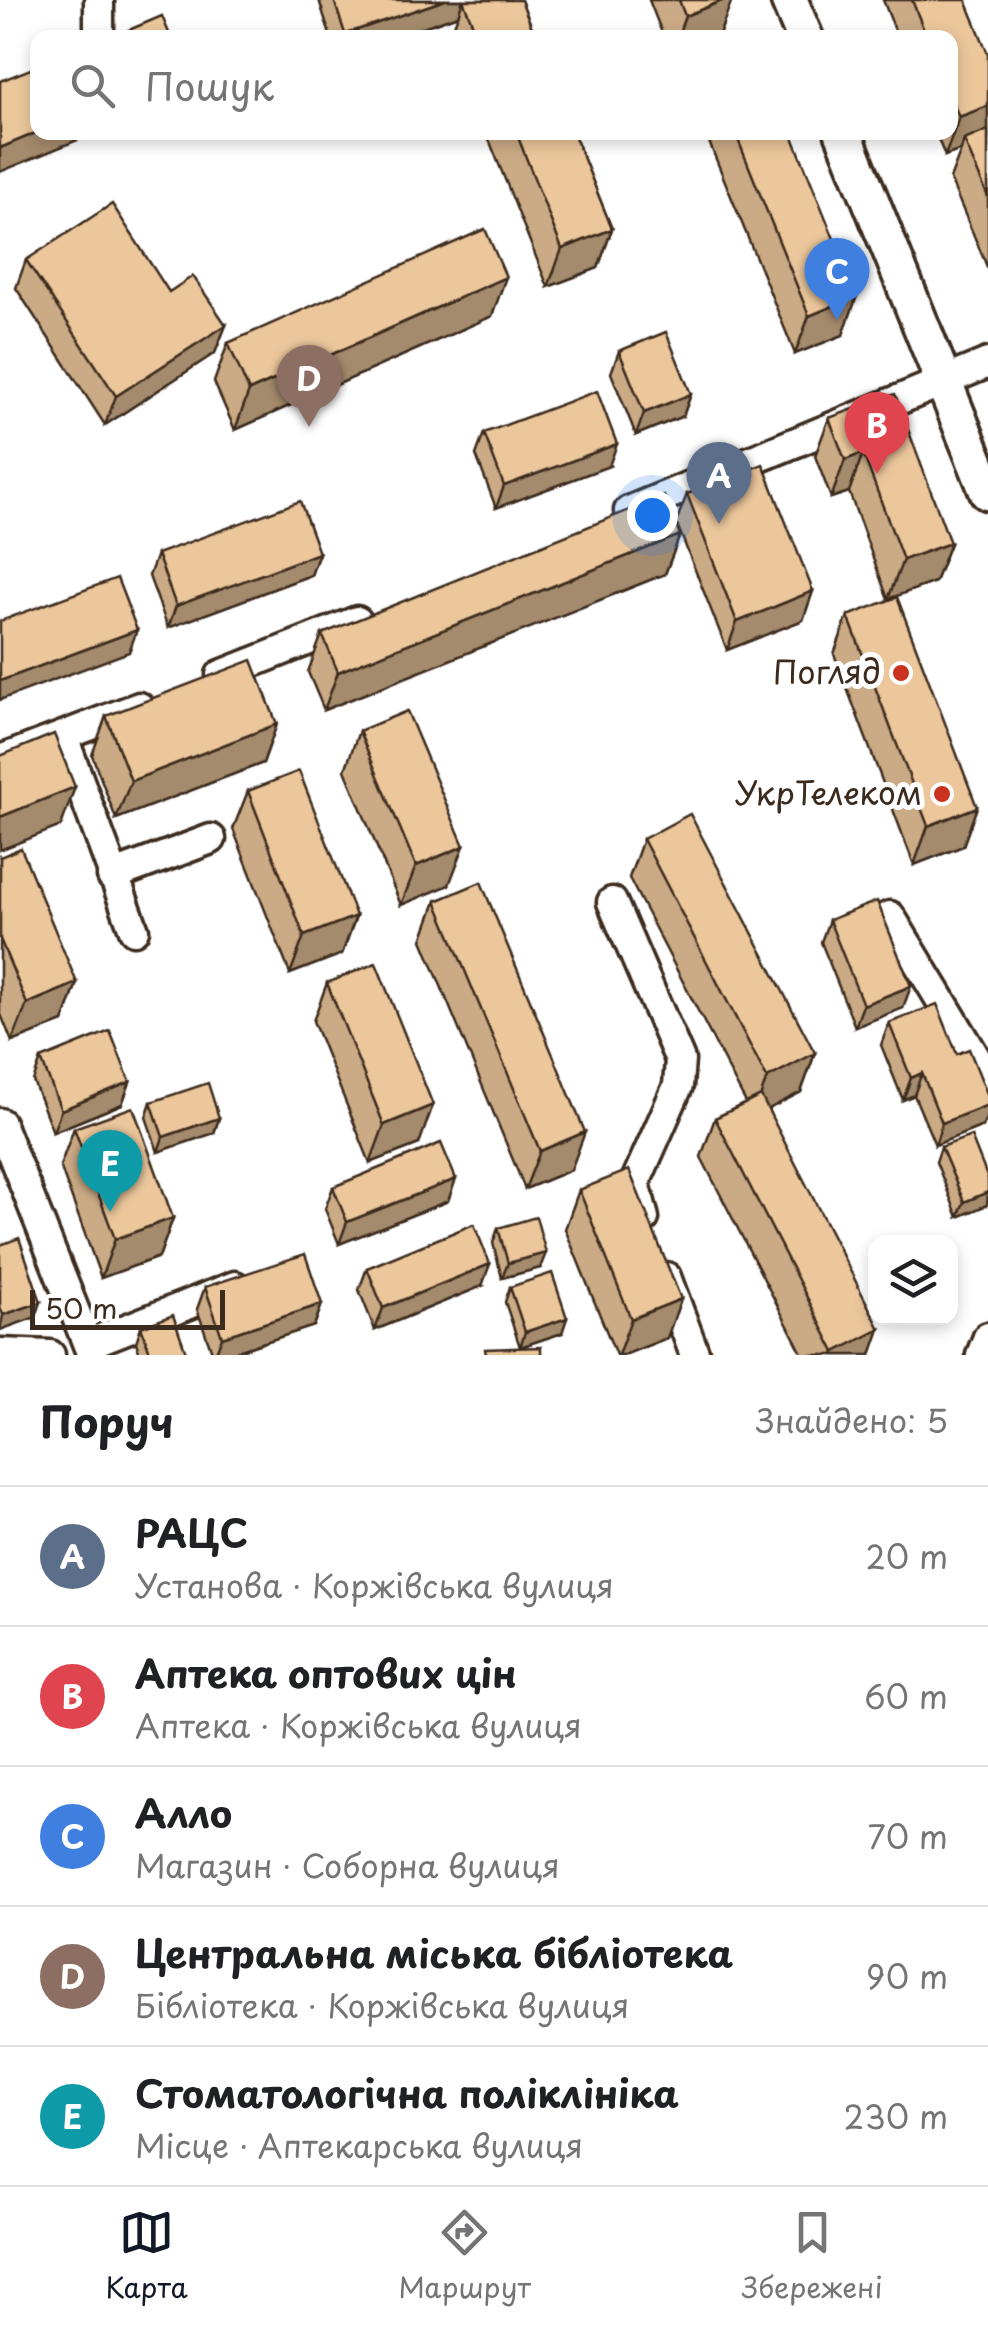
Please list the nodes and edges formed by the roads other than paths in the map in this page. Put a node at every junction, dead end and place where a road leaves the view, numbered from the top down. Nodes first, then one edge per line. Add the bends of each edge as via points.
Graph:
1 (789, 0) edge
2 (801, 30) edge
3 (846, 140) edge
4 (988, 364) edge
5 (944, 380) junction
6 (988, 492) edge
7 (598, 524) edge
8 (377, 613) edge
9 (192, 686) edge
10 (155, 701) edge
11 (62, 737) junction
12 (0, 760) edge
13 (211, 839) dead end
14 (112, 876) junction
15 (612, 902) dead end
16 (890, 916) dead end
17 (134, 930) dead end
18 (988, 1085) edge
19 (0, 1123) edge
20 (266, 1274) edge
21 (988, 1337) edge
22 (90, 1349) edge
23 (0, 1353) edge
24 (50, 1355) edge
25 (695, 1355) edge
26 (981, 1355) edge

1 - 2 main road
3 - 5 main road
4 - 5 street
5 - 6 main road
5 - 7 street
8 - 9 street
10 - 11 street
11 - 12 street
11 - 14 street
13 - 14 street
14 - 17 street
15 - 25 street via 680,1060 678,1086 634,1183
16 - 18 street
19 - 22 street
20 - 22 street
21 - 26 street
23 - 24 street

